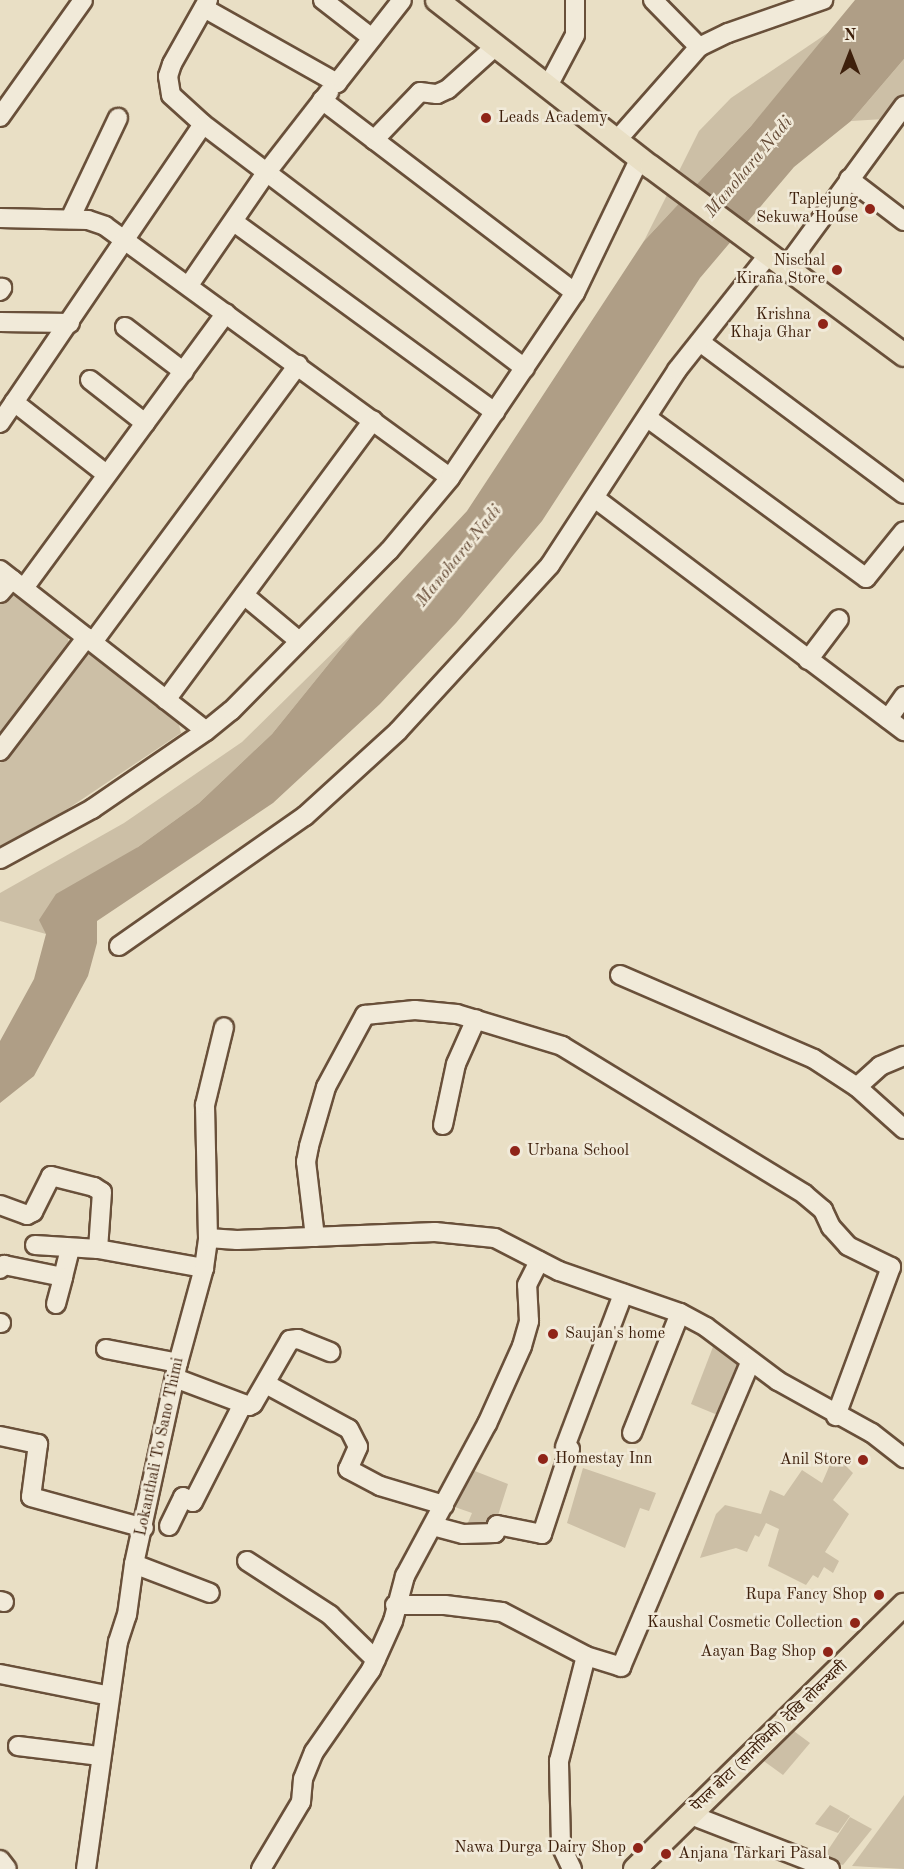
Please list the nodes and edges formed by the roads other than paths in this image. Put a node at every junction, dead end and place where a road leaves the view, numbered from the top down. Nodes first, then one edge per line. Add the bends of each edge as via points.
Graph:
1 (83, 0) edge
2 (323, 0) edge
3 (402, 0) edge
4 (436, 0) edge
5 (575, 0) edge
6 (653, 0) edge
7 (823, 0) edge
8 (206, 4) edge
9 (372, 38) junction
10 (497, 45) junction
11 (699, 47) junction
12 (337, 83) junction
13 (549, 86) junction
14 (322, 100) junction
15 (904, 106) edge
16 (0, 117) edge
17 (118, 118) dead end
18 (203, 124) junction
19 (374, 140) junction
20 (617, 140) junction
21 (645, 162) junction
22 (266, 173) junction
23 (849, 180) junction
24 (0, 218) edge
25 (70, 219) junction
26 (904, 221) edge
27 (234, 222) junction
28 (128, 240) junction
29 (772, 258) junction
30 (189, 285) junction
31 (575, 293) junction
32 (226, 313) junction
33 (0, 322) edge
34 (70, 322) junction
35 (124, 327) dead end
36 (700, 342) junction
37 (904, 355) edge
38 (298, 364) junction
39 (525, 368) junction
40 (184, 372) junction
41 (90, 380) dead end
42 (14, 402) junction
43 (495, 412) junction
44 (649, 419) junction
45 (373, 420) junction
46 (0, 423) edge
47 (145, 423) junction
48 (105, 473) junction
49 (450, 478) junction
50 (904, 494) edge
51 (596, 499) junction
52 (904, 531) edge
53 (12, 579) edge
54 (0, 593) edge
55 (244, 595) junction
56 (839, 619) dead end
57 (90, 640) junction
58 (298, 640) junction
59 (808, 660) junction
60 (904, 696) edge
61 (166, 700) junction
62 (888, 719) junction
63 (206, 731) junction
64 (904, 731) edge
65 (0, 751) edge
66 (0, 859) edge
67 (119, 946) dead end
68 (620, 975) dead end
69 (476, 1019) junction
70 (225, 1027) dead end
71 (904, 1056) edge
72 (857, 1087) junction
73 (443, 1125) dead end
74 (904, 1129) edge
75 (0, 1205) edge
76 (315, 1237) junction
77 (208, 1238) junction
78 (35, 1245) dead end
79 (70, 1248) junction
80 (98, 1249) junction
81 (539, 1261) junction
82 (897, 1264) edge
83 (204, 1268) junction
84 (0, 1269) edge
85 (63, 1278) junction
86 (623, 1294) junction
87 (57, 1304) dead end
88 (680, 1313) junction
89 (106, 1350) dead end
90 (330, 1352) dead end
91 (751, 1361) junction
92 (176, 1371) junction
93 (266, 1384) junction
94 (243, 1404) junction
95 (836, 1416) junction
96 (632, 1433) dead end
97 (0, 1436) edge
98 (904, 1458) edge
99 (444, 1504) junction
100 (169, 1526) dead end
101 (433, 1526) junction
102 (144, 1528) junction
103 (247, 1561) dead end
104 (134, 1564) junction
105 (210, 1593) dead end
106 (395, 1605) junction
107 (904, 1605) edge
108 (586, 1656) junction
109 (376, 1660) junction
110 (0, 1674) edge
111 (110, 1695) junction
112 (18, 1746) dead end
113 (100, 1756) junction
114 (691, 1815) junction
115 (0, 1860) edge
116 (8, 1869) edge
117 (86, 1869) edge
118 (261, 1869) edge
119 (572, 1869) edge
120 (635, 1869) edge
121 (830, 1869) edge

1 - 16 street
2 - 9 street
3 - 9 street
4 - 10 main road
5 - 13 street via 575,35
6 - 11 street
7 - 11 street
8 - 12 street
8 - 18 street via 168,76 171,95
9 - 12 street
10 - 13 main road
10 - 19 street via 448,88 437,94 420,92
11 - 20 street
12 - 14 street
13 - 20 main road
14 - 19 street
14 - 22 street
15 - 23 street
17 - 25 street
18 - 22 street
18 - 28 street
19 - 31 street
20 - 21 main road
21 - 29 main road
21 - 31 street
22 - 27 street
22 - 39 street
23 - 26 street
23 - 29 street
24 - 25 street
25 - 28 street via 105,226
27 - 30 street
27 - 43 street
28 - 30 street
28 - 34 street
29 - 36 street
29 - 37 main road
30 - 32 street
31 - 39 street
32 - 38 street
32 - 40 street
33 - 34 street
34 - 42 street
35 - 40 street
36 - 44 street via 677,370
36 - 50 street
38 - 45 street
38 - 57 street
39 - 43 street
40 - 47 street
41 - 47 street
42 - 46 street
42 - 48 street
43 - 49 street
44 - 51 street
44 - 52 street via 866,578
45 - 49 street
45 - 55 street
47 - 48 street
48 - 53 street
49 - 58 street via 389,550
51 - 59 street
51 - 67 street via 550,565 508,614 332,795 230,872
53 - 54 street
53 - 57 street
55 - 58 street
55 - 61 street
56 - 59 street
57 - 61 street
57 - 65 street
58 - 63 street via 231,711
59 - 62 street
60 - 62 street
61 - 63 street
62 - 64 street
63 - 66 street via 92,809
68 - 72 street via 814,1059
69 - 73 street via 456,1064
69 - 76 street via 415,1010 365,1015 360,1020 326,1087 309,1146 306,1162
69 - 82 street via 562,1046 804,1194 824,1210 831,1227 848,1246
70 - 77 street, Lokanthali To Sano Thimi via 206,1105
71 - 72 street via 880,1066
72 - 74 street
75 - 80 street via 27,1215 33,1212 51,1176 94,1187 102,1192
76 - 77 street
76 - 81 street via 465,1234 495,1238
77 - 83 street, Lokanthali To Sano Thimi
78 - 79 street
79 - 80 street
79 - 85 street
80 - 83 street
81 - 86 street
81 - 99 street via 527,1285 529,1321 522,1346 487,1424
82 - 95 street
83 - 92 street, Lokanthali To Sano Thimi
84 - 85 street via 4,1265
85 - 87 street
86 - 88 street
86 - 101 street via 565,1447 570,1449 542,1534 497,1525 495,1533 463,1534
88 - 91 street via 726,1339
88 - 96 street
89 - 92 street
90 - 93 street via 298,1339 290,1340
91 - 95 street
91 - 108 street via 691,1497 626,1662 621,1668
92 - 94 street
92 - 102 street, Lokanthali To Sano Thimi
93 - 94 street via 253,1404
93 - 99 street via 349,1429 358,1447 348,1469 389,1489
94 - 100 street via 194,1502 183,1497
95 - 98 street via 872,1433
97 - 102 street via 38,1444 31,1497
99 - 101 street
101 - 106 street via 405,1576
102 - 104 street, Lokanthali To Sano Thimi
103 - 109 street via 330,1615
104 - 105 street
104 - 111 street, Lokanthali To Sano Thimi
106 - 108 street via 445,1605 502,1612
106 - 109 street
107 - 114 main road, पेपल बोटा (सानोथिमी) देखि लोकन्थली
108 - 119 street via 559,1761 561,1845
109 - 118 street via 314,1752 303,1779 301,1802
110 - 111 street
111 - 113 street, Lokanthali To Sano Thimi
112 - 113 street
113 - 117 street, Lokanthali To Sano Thimi
114 - 120 main road, पेपल बोटा (सानोथिमी) देखि लोकन्थली
114 - 121 street
115 - 116 street

